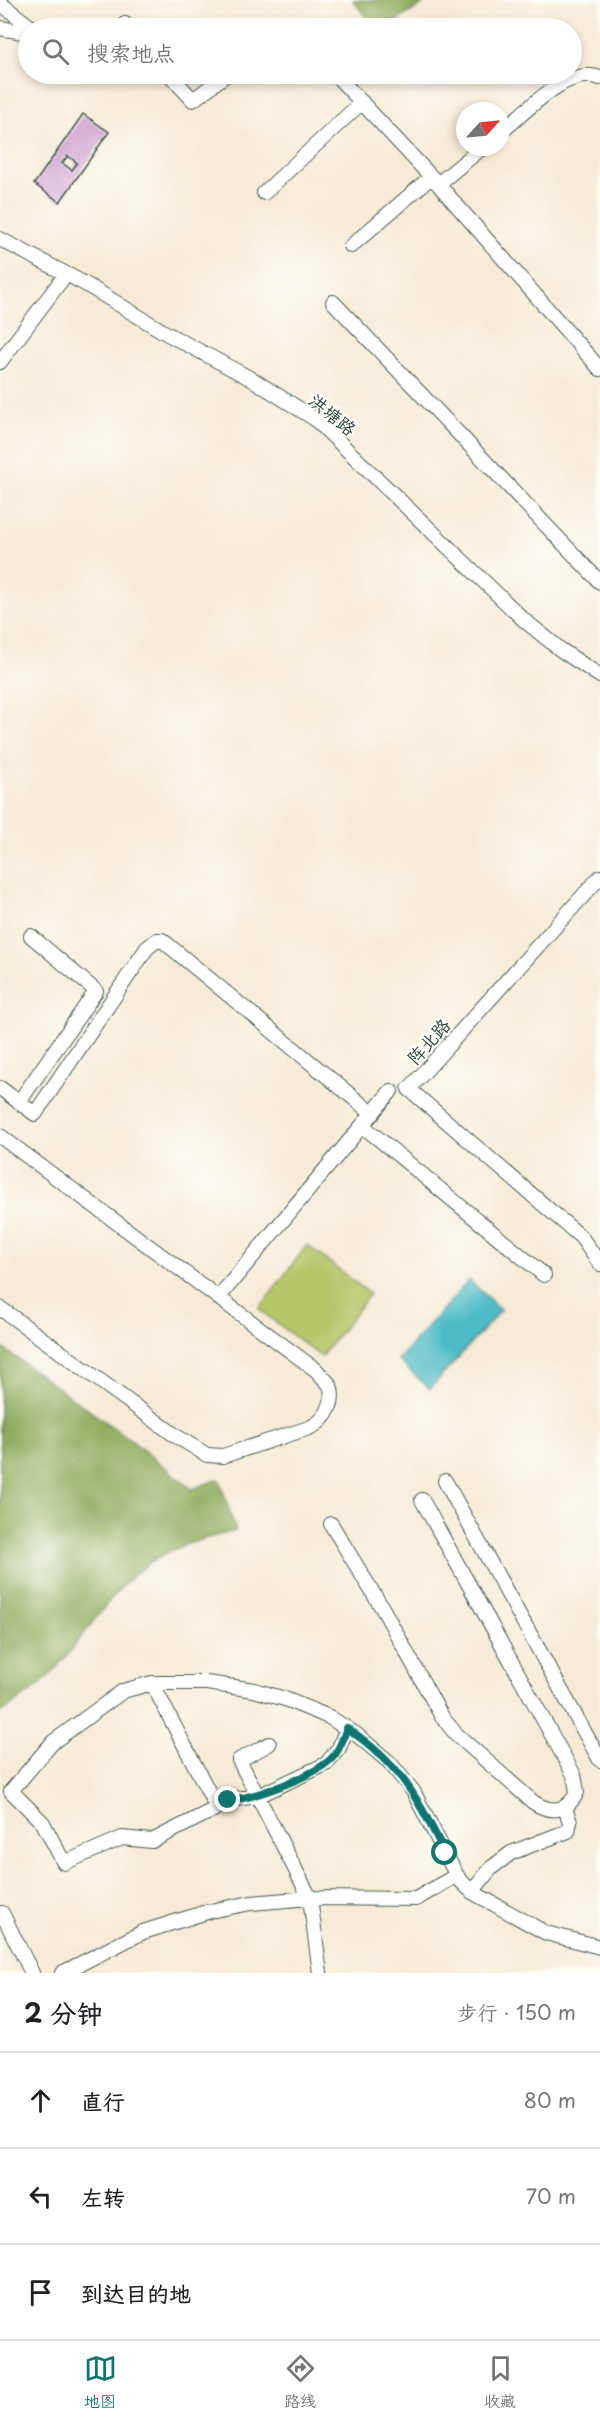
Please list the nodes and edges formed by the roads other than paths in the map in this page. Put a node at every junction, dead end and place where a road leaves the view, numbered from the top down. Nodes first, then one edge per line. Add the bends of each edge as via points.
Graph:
1 (0, 3) edge
2 (19, 18) edge
3 (0, 28) edge
4 (18, 31) edge
5 (582, 76) edge
6 (600, 78) edge
7 (178, 84) edge
8 (214, 84) edge
9 (345, 84) edge
10 (561, 84) edge
11 (362, 102) junction
12 (510, 125) edge
13 (470, 156) edge
14 (434, 181) junction
15 (264, 194) dead end
16 (0, 239) edge
17 (351, 246) dead end
18 (66, 274) junction
19 (333, 302) dead end
20 (0, 362) edge
21 (600, 369) edge
22 (600, 582) edge
23 (600, 676) edge
24 (600, 877) edge
25 (31, 936) dead end
26 (60, 1043) junction
27 (75, 1054) junction
28 (0, 1088) edge
29 (391, 1091) dead end
30 (19, 1102) junction
31 (373, 1114) junction
32 (363, 1126) junction
33 (0, 1136) edge
34 (600, 1264) edge
35 (543, 1275) dead end
36 (218, 1298) junction
37 (0, 1308) edge
38 (445, 1481) dead end
39 (422, 1500) dead end
40 (331, 1524) dead end
41 (152, 1683) junction
42 (347, 1728) junction
43 (269, 1744) dead end
44 (600, 1760) edge
45 (210, 1794) junction
46 (258, 1796) junction
47 (565, 1808) junction
48 (456, 1875) junction
49 (472, 1892) junction
50 (310, 1898) junction
51 (2, 1913) dead end
52 (600, 1947) edge
53 (32, 1973) edge
54 (62, 1973) edge
55 (320, 1973) edge

1 - 2 street
3 - 4 street
5 - 6 street
7 - 8 street via 193,100
9 - 11 street
10 - 12 street
11 - 14 street
11 - 15 street
13 - 14 street
14 - 17 street
14 - 21 street
16 - 18 street, 洪塘路
18 - 20 street
18 - 23 street, 洪塘路 via 315,419 524,620
19 - 22 street
24 - 34 street, 阵北路 via 409,1089 581,1237
25 - 26 street via 96,991
26 - 27 street
26 - 30 street
27 - 30 street via 35,1114
27 - 31 street via 147,948 162,940
28 - 30 street
29 - 31 street
31 - 32 street
32 - 35 street
32 - 36 street
33 - 36 street
36 - 37 street via 316,1370 330,1385 330,1407 316,1425 223,1456 207,1455
38 - 44 street
39 - 47 street via 574,1775 577,1792
40 - 47 street via 448,1725 533,1802 547,1809
41 - 42 street via 207,1683 254,1690 306,1707
41 - 45 street
41 - 45 street via 123,1691 99,1707 44,1750 11,1791 43,1823 64,1863 122,1838 152,1841 217,1808
42 - 46 street via 339,1749 326,1764
42 - 48 street via 407,1781
43 - 46 street via 239,1760
45 - 46 street via 228,1800
46 - 50 street
47 - 49 street via 570,1822 568,1832 512,1853 482,1877
48 - 49 street
48 - 50 street via 416,1899
49 - 52 street via 546,1934
50 - 54 street via 251,1903 182,1919 135,1935
50 - 55 street
51 - 53 street

